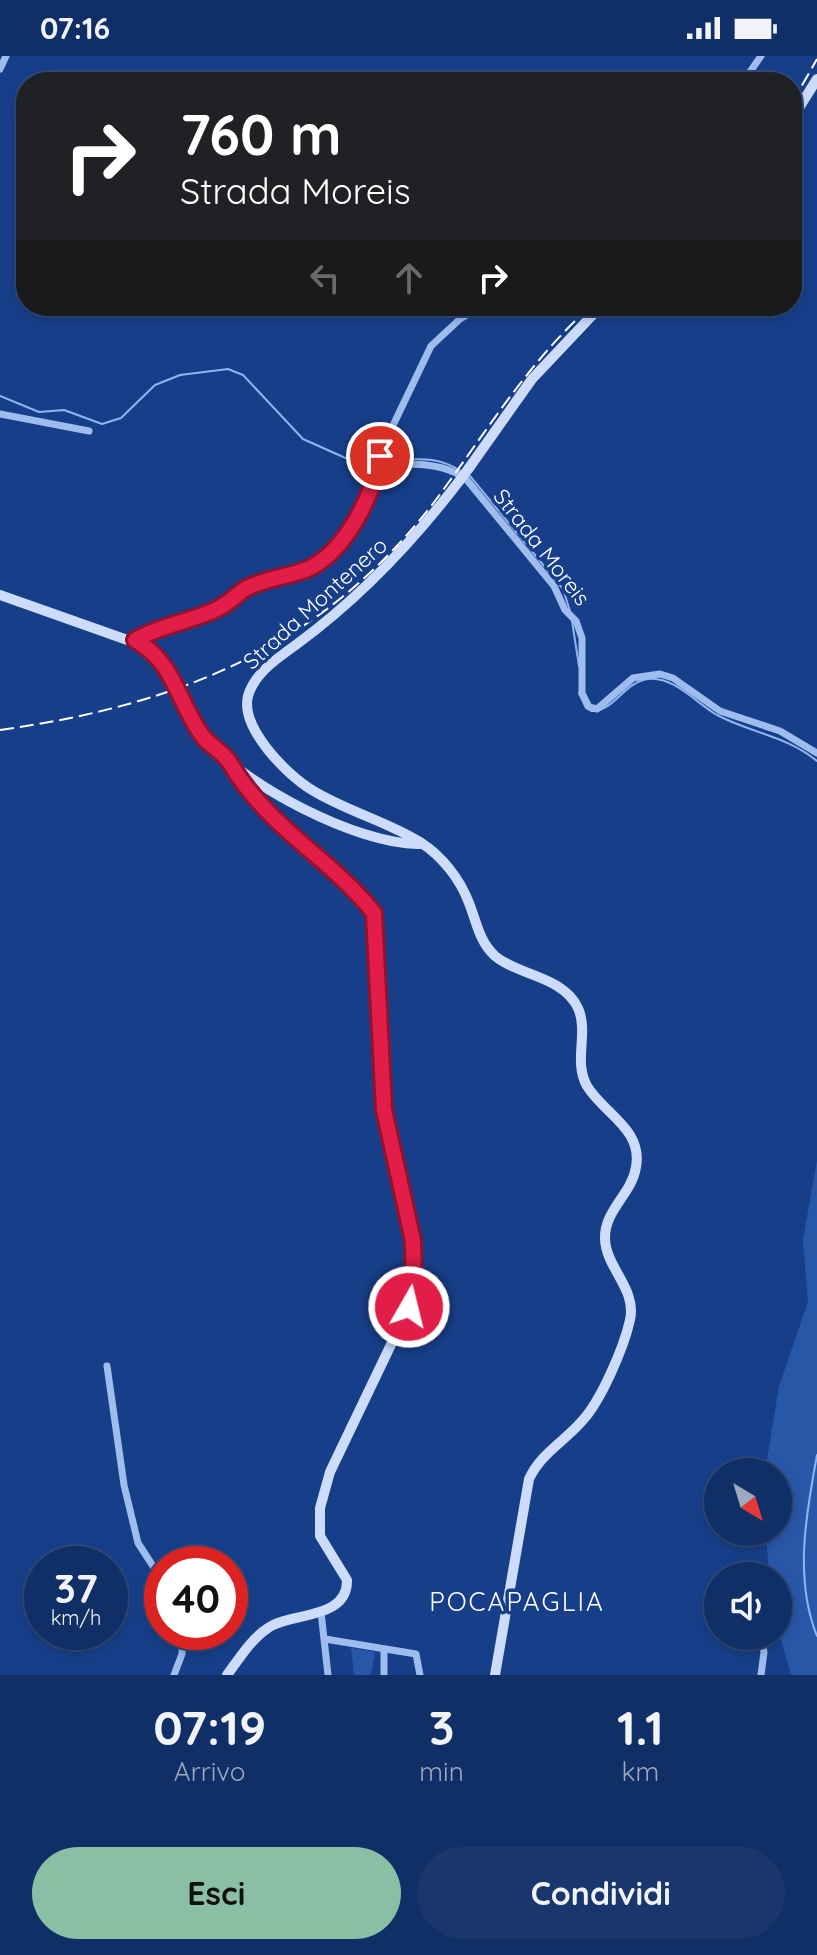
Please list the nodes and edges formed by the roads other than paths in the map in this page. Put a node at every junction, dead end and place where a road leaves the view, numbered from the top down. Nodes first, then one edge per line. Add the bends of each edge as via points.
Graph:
1 (6, 56) edge
2 (0, 69) edge
3 (817, 79) edge
4 (802, 103) edge
5 (465, 316) edge
6 (592, 316) edge
7 (0, 414) edge
8 (89, 431) dead end
9 (379, 462) junction
10 (0, 595) edge
11 (135, 640) junction
12 (817, 753) edge
13 (230, 761) junction
14 (423, 844) junction
15 (107, 1366) dead end
16 (144, 1552) edge
17 (321, 1612) junction
18 (325, 1639) junction
19 (182, 1650) edge
20 (764, 1650) edge
21 (384, 1651) junction
22 (174, 1675) edge
23 (227, 1675) edge
24 (328, 1675) edge
25 (384, 1675) edge
26 (420, 1675) edge
27 (495, 1675) edge
28 (761, 1675) edge

1 - 2 street
3 - 4 main road
5 - 9 street via 431,346
6 - 14 main road, Strada Montenero, bridge via 532,379 397,557 344,610 267,668 247,700 260,742 308,788
7 - 8 street
9 - 11 street via 353,524 322,560 245,589 214,611 172,622
9 - 12 street, Strada Moreis via 431,465 466,479 554,586 571,617 582,638 582,693 589,707 597,709 633,678 660,674 720,711 780,731
10 - 11 main road
11 - 13 main road via 167,667 194,724
13 - 14 main road via 321,821
13 - 17 main road via 270,814 374,913 384,1110 413,1241 409,1307 330,1472 320,1508 320,1536 347,1580 343,1597
14 - 27 main road, Strada Montenero via 453,874 479,936 492,953 571,998 582,1021 585,1081 628,1131 637,1155 632,1180 612,1211 605,1238 608,1257 627,1293 630,1320 595,1405 540,1459 529,1479
15 - 16 street via 124,1485
17 - 18 street
17 - 23 main road via 269,1627
18 - 21 street
18 - 24 street
19 - 22 street
20 - 28 street
21 - 25 street
21 - 26 street via 416,1654

